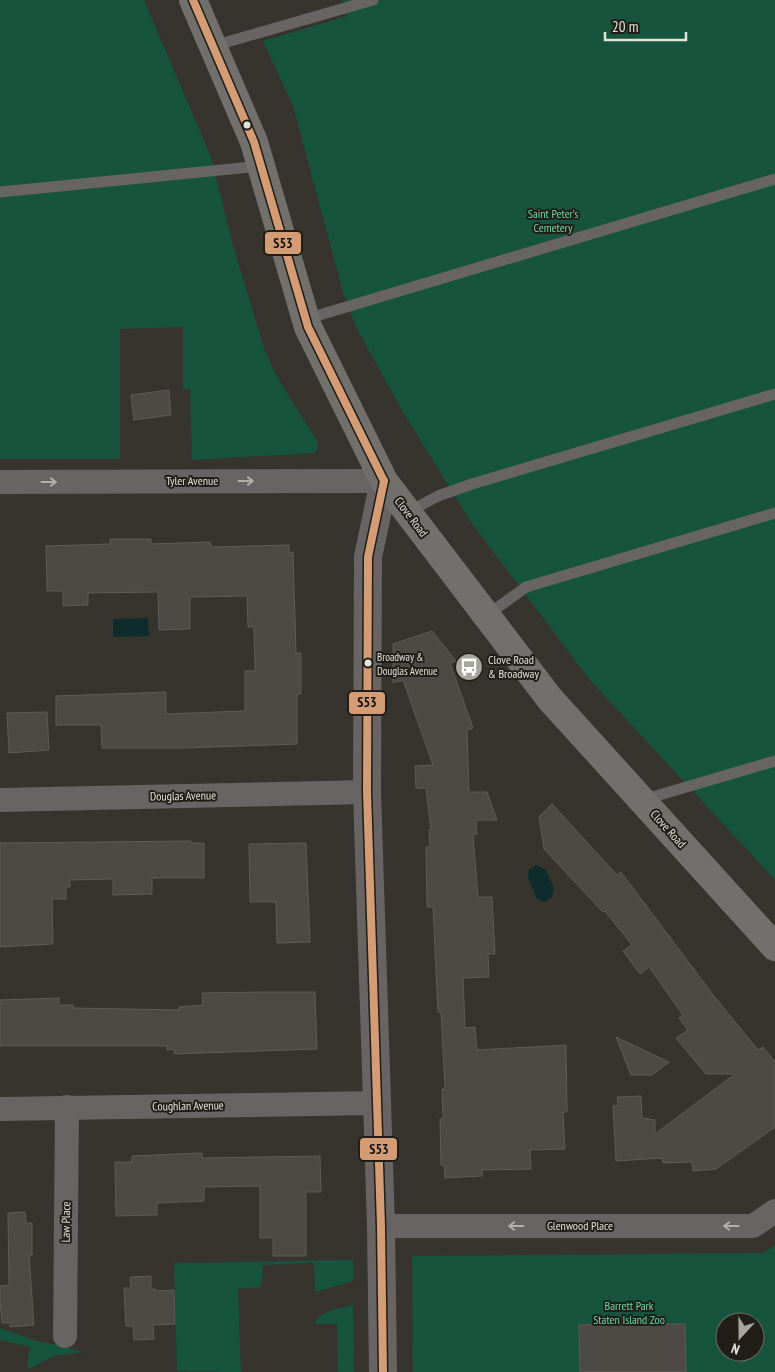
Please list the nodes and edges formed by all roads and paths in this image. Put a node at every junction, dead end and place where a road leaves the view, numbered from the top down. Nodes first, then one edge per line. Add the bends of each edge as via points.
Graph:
1 (194, 0) edge
2 (373, 0) edge
3 (213, 46) junction
4 (261, 166) junction
5 (775, 179) edge
6 (0, 192) edge
7 (306, 319) junction
8 (775, 394) edge
9 (384, 481) junction
10 (0, 482) edge
11 (408, 512) junction
12 (775, 513) edge
13 (486, 616) junction
14 (775, 761) edge
15 (367, 792) junction
16 (0, 800) edge
17 (641, 800) junction
18 (775, 947) edge
19 (377, 1103) junction
20 (67, 1108) junction
21 (0, 1109) edge
22 (775, 1211) edge
23 (381, 1226) junction
24 (65, 1336) dead end
25 (383, 1372) edge

1 - 3 main road, Clove Road
2 - 3 lane
3 - 4 main road, Clove Road
4 - 6 lane
4 - 7 main road, Clove Road
5 - 7 lane
7 - 9 main road, Clove Road
8 - 11 lane via 472,484 438,496
10 -> 9 street, Tyler Avenue
9 - 11 main road, Clove Road
9 - 15 street via 368,557
11 - 13 main road, Clove Road
12 - 13 lane via 526,587
13 - 17 main road, Clove Road via 550,699
14 - 17 lane
15 - 16 street, Douglas Avenue
15 - 19 street
17 - 18 main road, Clove Road
19 - 20 street, Coughlan Avenue
19 - 23 street
20 - 21 street, Coughlan Avenue
20 - 24 street, Law Place
22 -> 23 street, Glenwood Place via 753,1226
23 - 25 street

